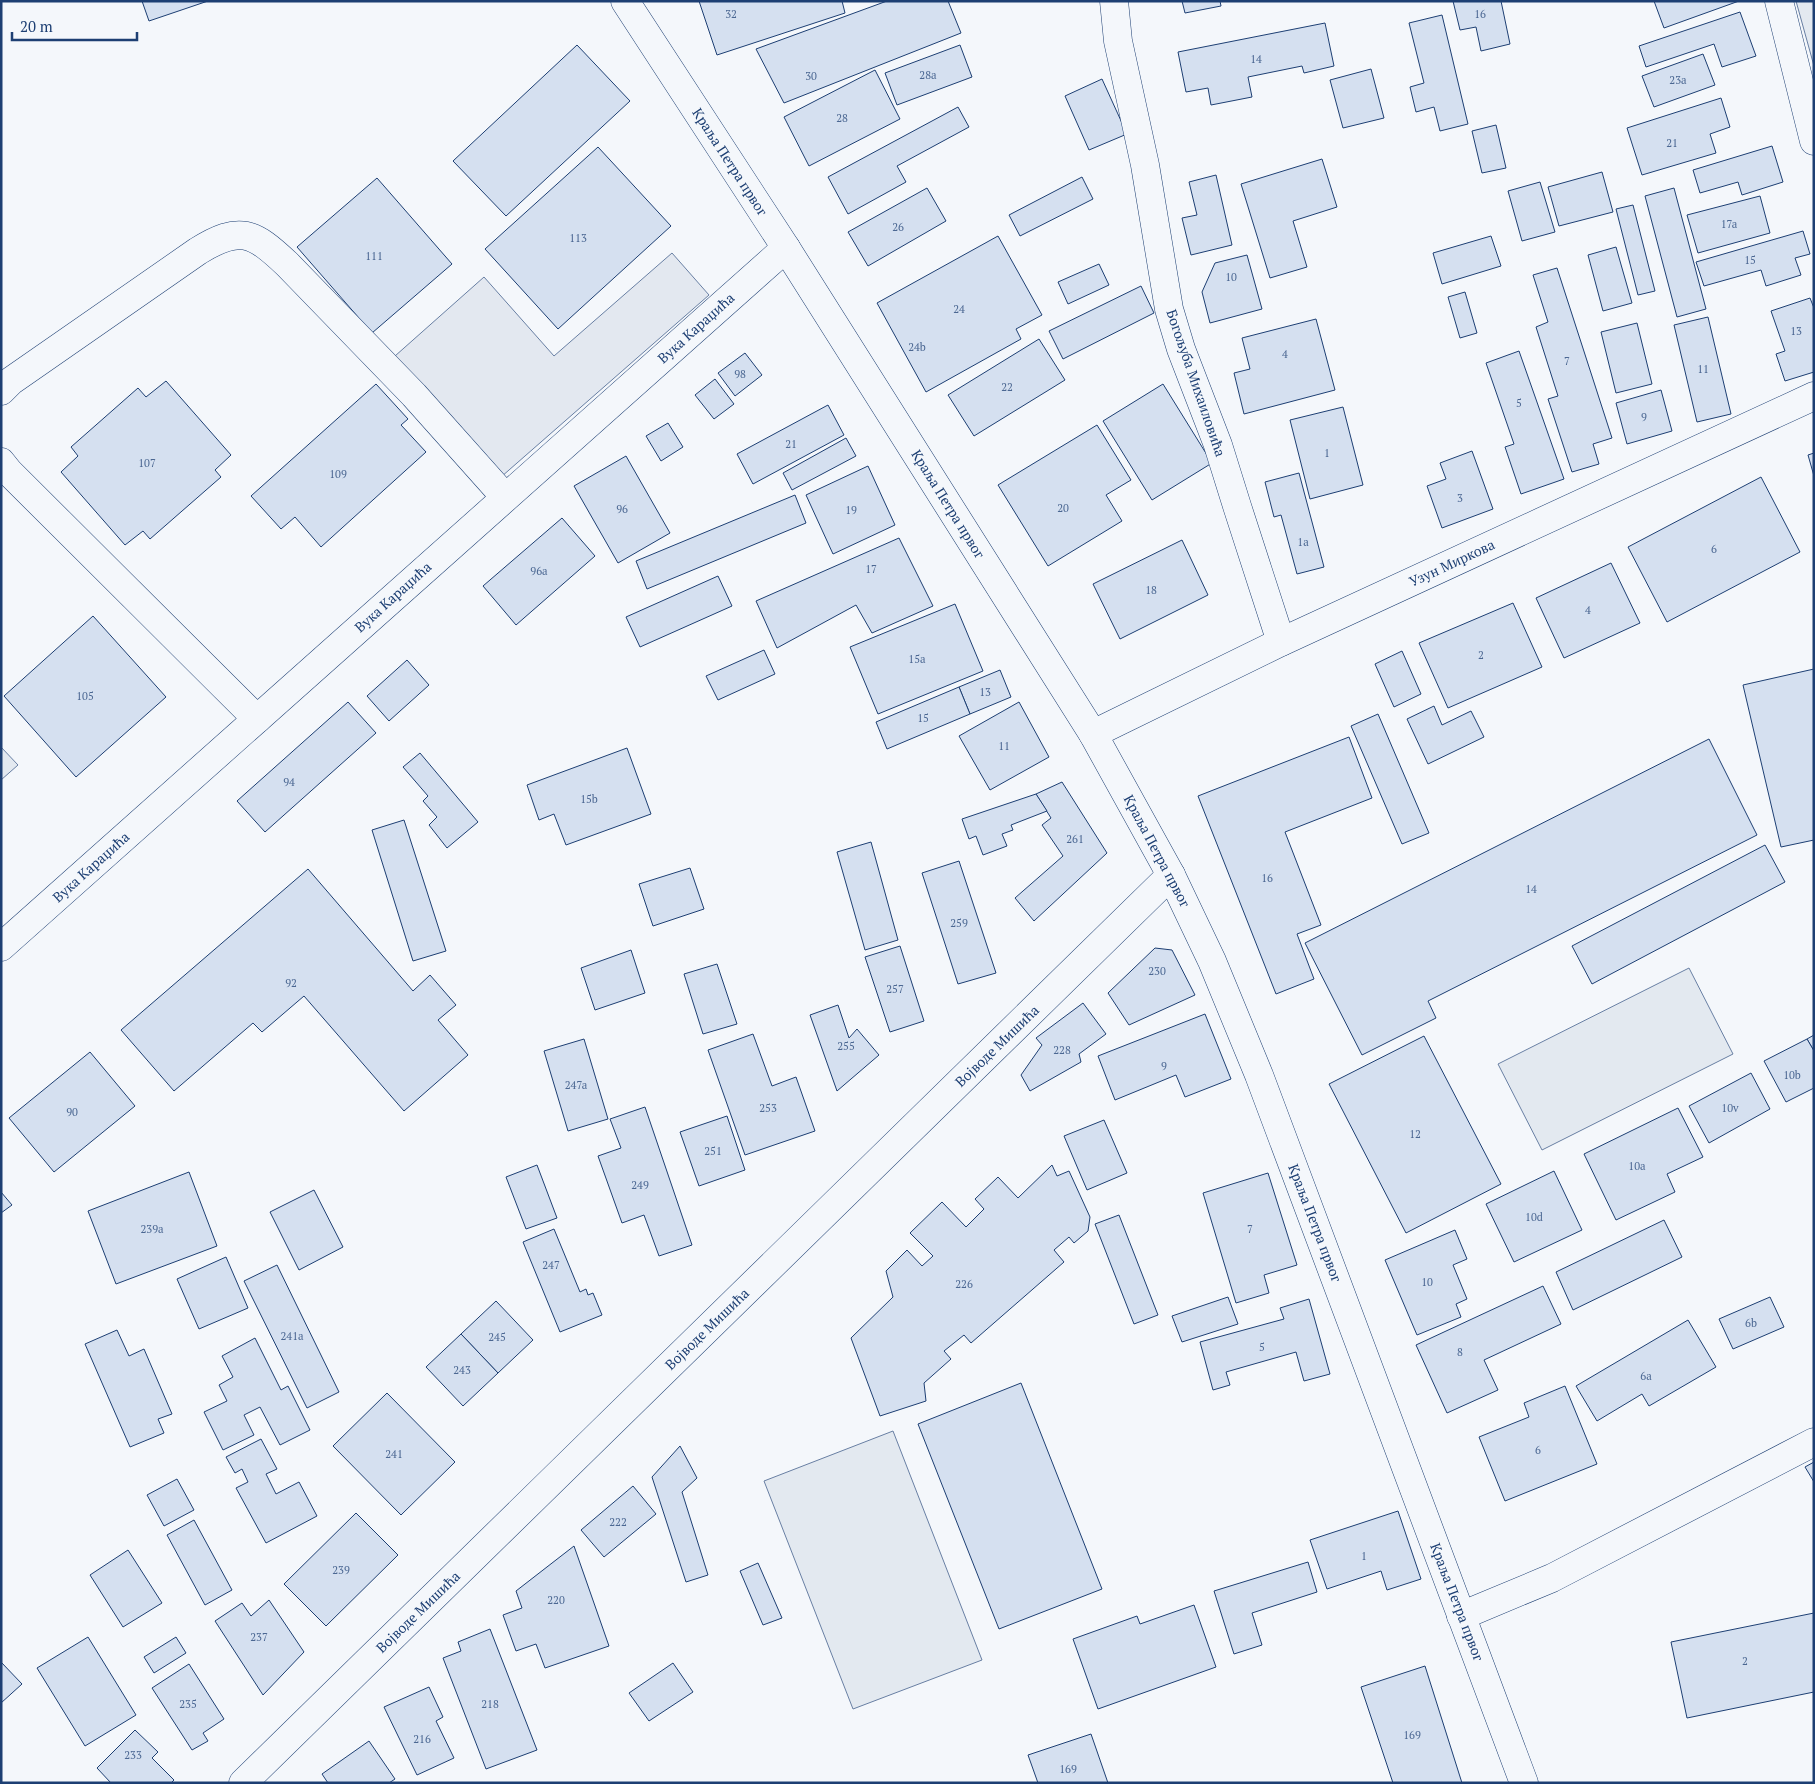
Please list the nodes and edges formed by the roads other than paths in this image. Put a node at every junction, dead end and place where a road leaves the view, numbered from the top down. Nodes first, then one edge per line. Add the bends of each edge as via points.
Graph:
1 (625, 1) edge
2 (1114, 1) edge
3 (1779, 1) edge
4 (1814, 141) edge
5 (786, 248) junction
6 (1, 391) edge
7 (1814, 396) edge
8 (1, 462) edge
9 (505, 497) junction
10 (1281, 642) junction
11 (257, 719) junction
12 (1093, 734) junction
13 (1171, 876) junction
14 (1, 947) edge
15 (1814, 1442) edge
16 (1462, 1616) junction
17 (243, 1783) edge
18 (1524, 1783) edge

1 - 5 street, Краља Петра првог
2 - 10 street, Богољуба Михаиловића via 1118,41 1145,165 1169,309 1218,445
3 - 4 street
5 - 9 street, Вука Караџића
5 - 12 street, Краља Петра првог
6 - 9 street via 206,246 227,236 251,237 258,239 287,264 414,395
7 - 10 street, Узун Миркова
8 - 11 street
9 - 11 street, Вука Караџића
10 - 12 street, Узун Миркова
11 - 14 street, Вука Караџића
12 - 13 street, Краља Петра првог
13 - 16 street, Краља Петра првог via 1212,961 1259,1075
13 - 17 street, Војводе Мишића
15 - 16 street via 1552,1578
16 - 18 street, Краља Петра првог

